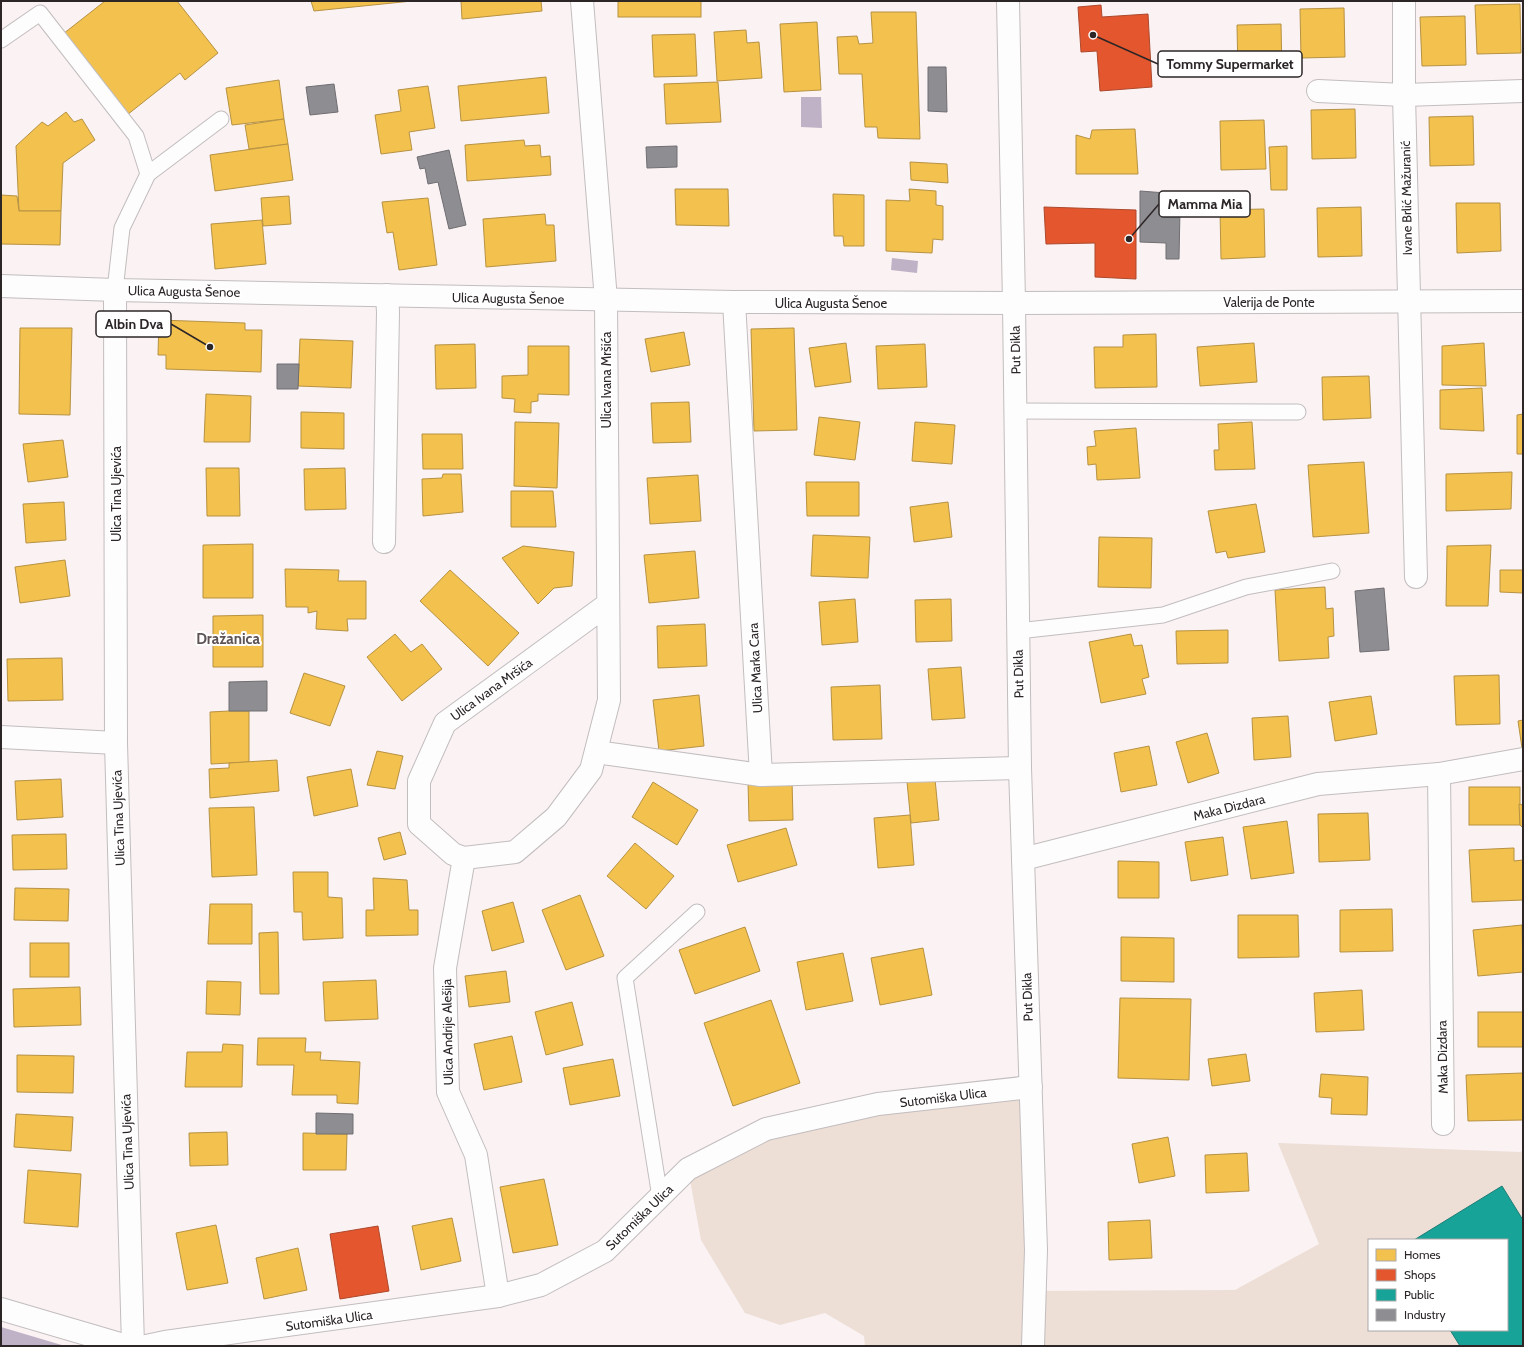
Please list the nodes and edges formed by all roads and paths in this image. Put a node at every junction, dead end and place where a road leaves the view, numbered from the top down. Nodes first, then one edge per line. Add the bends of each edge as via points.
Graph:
1 (582, 1) edge
2 (1008, 1) edge
3 (1404, 1) edge
4 (1, 40) edge
5 (1318, 92) dead end
6 (1523, 92) edge
7 (1404, 94) junction
8 (221, 119) dead end
9 (148, 174) junction
10 (1, 286) edge
11 (115, 290) junction
12 (387, 295) junction
13 (606, 300) junction
14 (1409, 301) junction
15 (1523, 301) edge
16 (734, 302) junction
17 (1014, 303) junction
18 (1015, 411) junction
19 (1298, 412) dead end
20 (384, 542) dead end
21 (1332, 571) dead end
22 (1416, 577) dead end
23 (608, 604) junction
24 (1018, 631) junction
25 (1, 737) edge
26 (116, 743) junction
27 (596, 752) junction
28 (1523, 759) edge
29 (1020, 768) junction
30 (1439, 774) junction
31 (761, 775) junction
32 (464, 858) junction
33 (1023, 859) junction
34 (697, 912) dead end
35 (1031, 1087) junction
36 (1443, 1124) dead end
37 (660, 1196) junction
38 (498, 1296) junction
39 (1, 1309) edge
40 (127, 1346) edge
41 (133, 1346) edge
42 (146, 1346) edge
43 (1033, 1346) edge

1 - 13 street, Ulica Ivana Mršića
2 - 17 street, Put Dikla
3 - 7 street, Ivane Brlić Mažuranić
4 - 9 lane via 40,13 136,136
5 - 7 street
6 - 7 street
7 - 14 street, Ivane Brlić Mažuranić
8 - 9 lane
9 - 11 lane via 122,228
10 - 11 street, Ulica Augusta Šenoe
11 - 12 street, Ulica Augusta Šenoe
11 - 26 street, Ulica Tina Ujevića
12 - 13 street, Ulica Augusta Šenoe
12 - 20 street
13 - 16 street, Ulica Augusta Šenoe
13 - 23 street, Ulica Ivana Mršića
14 - 15 street, Valerija de Ponte
14 - 17 street, Valerija de Ponte
14 - 22 street, Ivane Brlić Mažuranić
16 - 17 street, Ulica Augusta Šenoe
16 - 31 street, Ulica Marka Cara
17 - 18 street, Put Dikla
18 - 19 lane
18 - 24 street, Put Dikla
21 - 24 lane via 1246,587 1163,615
23 - 27 street, Ulica Ivana Mršića via 609,700
23 - 32 street, Ulica Ivana Mršića via 445,723 419,781 419,824 453,854
24 - 29 street, Put Dikla
25 - 26 street
26 - 41 street, Ulica Tina Ujevića
27 - 31 street
27 - 32 street, Ulica Ivana Mršića via 591,770 556,817 515,852
28 - 30 street, Maka Dizdara
29 - 31 street
29 - 33 street, Put Dikla
30 - 33 street, Maka Dizdara via 1318,784
30 - 36 street, Maka Dizdara
32 - 38 street, Ulica Andrije Alešija via 445,968 448,1092 476,1155
33 - 35 street, Put Dikla
34 - 37 lane via 625,978
35 - 37 street, Sutomiška Ulica via 878,1104 766,1129 688,1169
35 - 43 street, Put Dikla via 1036,1250
37 - 38 street, Sutomiška Ulica via 605,1251 541,1285
38 - 42 street, Sutomiška Ulica
39 - 40 street

